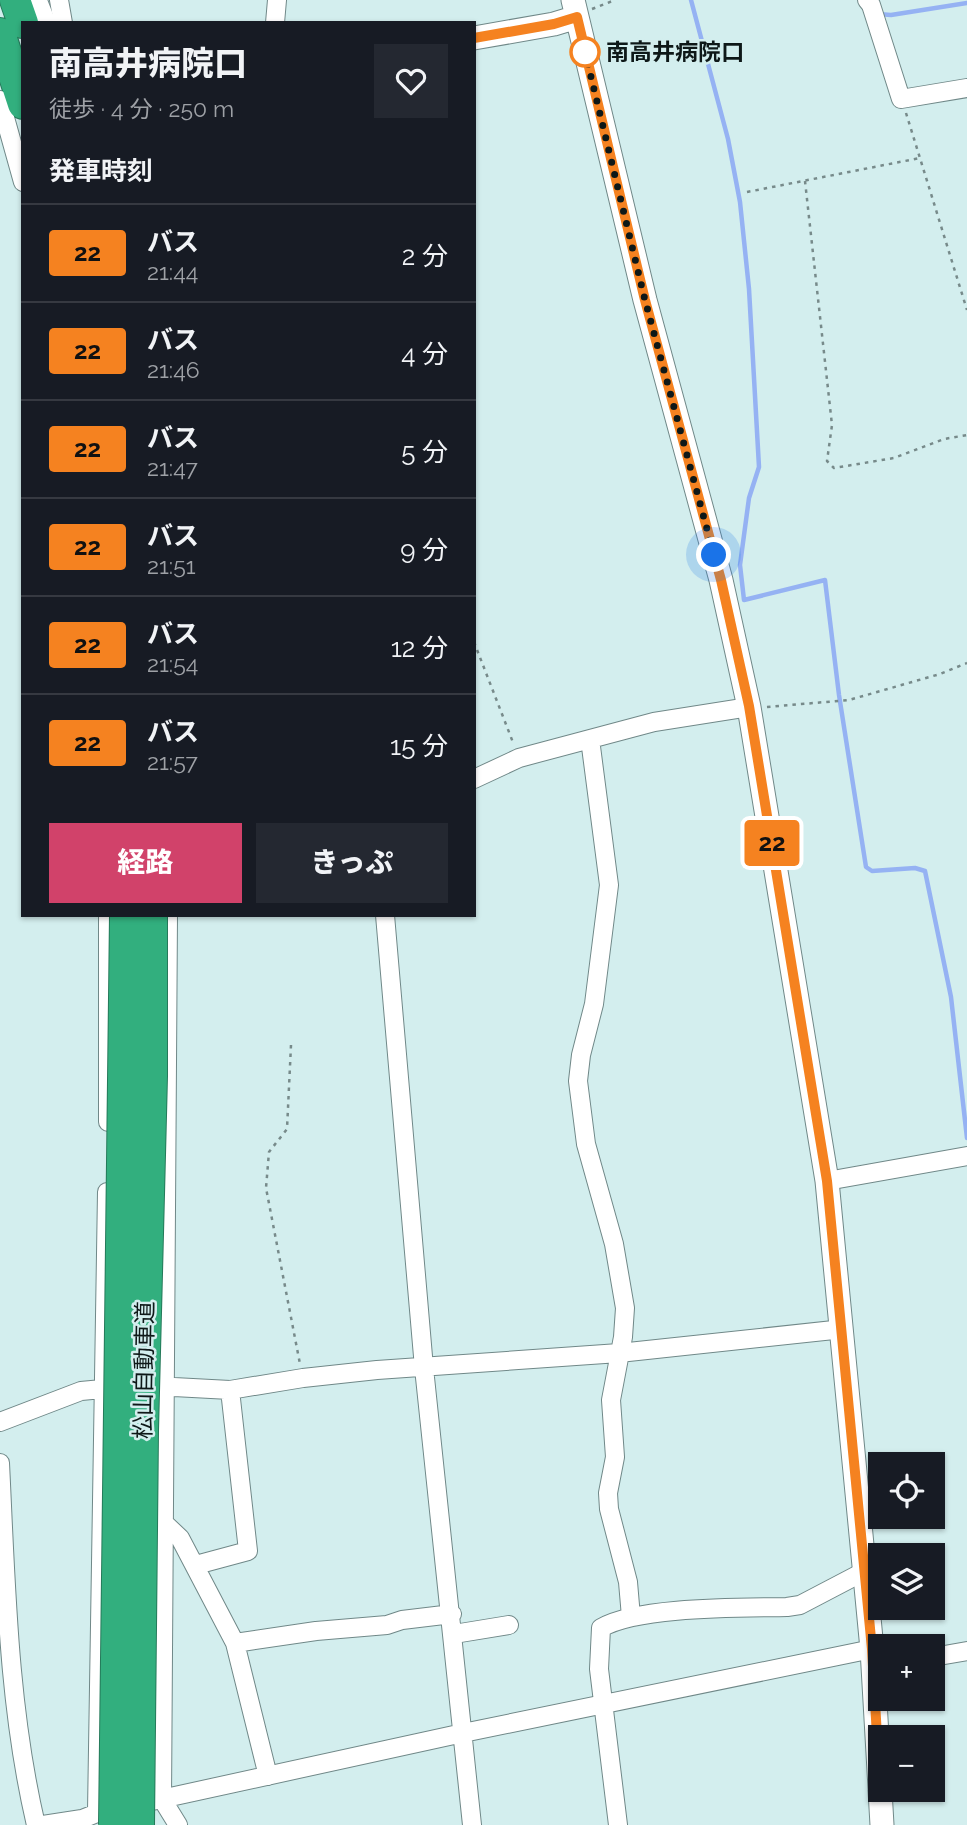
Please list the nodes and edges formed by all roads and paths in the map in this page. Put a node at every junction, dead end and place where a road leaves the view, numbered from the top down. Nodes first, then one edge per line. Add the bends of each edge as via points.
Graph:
1 (15, 0) edge
2 (35, 0) edge
3 (59, 0) edge
4 (277, 0) edge
5 (615, 0) edge
6 (867, 0) edge
7 (575, 9) edge
8 (22, 21) edge
9 (43, 21) edge
10 (63, 21) edge
11 (275, 21) edge
12 (0, 33) edge
13 (476, 38) edge
14 (967, 88) edge
15 (901, 99) junction
16 (7, 109) edge
17 (920, 158) junction
18 (21, 173) edge
19 (805, 181) junction
20 (747, 192) dead end
21 (967, 310) edge
22 (967, 435) edge
23 (476, 647) edge
24 (967, 663) edge
25 (749, 706) junction
26 (590, 739) junction
27 (519, 758) junction
28 (476, 778) edge
29 (108, 917) edge
30 (125, 917) edge
31 (152, 917) edge
32 (168, 917) edge
33 (385, 917) edge
34 (291, 1045) dead end
35 (967, 1156) edge
36 (827, 1181) junction
37 (843, 1329) junction
38 (619, 1353) junction
39 (424, 1368) junction
40 (303, 1378) junction
41 (164, 1386) junction
42 (103, 1388) junction
43 (230, 1390) junction
44 (0, 1422) edge
45 (0, 1463) edge
46 (162, 1521) junction
47 (196, 1565) junction
48 (865, 1571) junction
49 (452, 1614) junction
50 (631, 1617) junction
51 (509, 1625) dead end
52 (454, 1634) junction
53 (872, 1634) edge
54 (235, 1643) junction
55 (967, 1651) edge
56 (945, 1655) edge
57 (868, 1662) edge
58 (603, 1704) junction
59 (463, 1733) junction
60 (268, 1776) junction
61 (162, 1799) junction
62 (881, 1802) edge
63 (93, 1820) edge
64 (36, 1825) edge
65 (43, 1825) edge
66 (139, 1825) edge
67 (178, 1825) edge
68 (472, 1825) edge
69 (618, 1825) edge
70 (882, 1825) edge

1 - 8 highway
2 - 9 main road
3 - 10 street
4 - 11 street
5 - 7 path
6 - 15 street
7 - 13 main road via 554,24
7 - 25 main road
12 - 16 highway
14 - 15 street
15 - 17 path
16 - 18 street
17 - 19 path
17 - 21 path
19 - 20 path
19 - 22 path via 832,425 827,461 834,468 883,460
23 - 27 path
24 - 25 path via 849,701
25 - 26 street via 654,722
25 - 36 main road
26 - 27 street
26 - 38 street via 609,885 594,1004 578,1081 586,1144 614,1244 625,1308
27 - 28 street
29 - 42 street
30 - 63 highway, 松山自動車道, bridge
31 - 66 highway, 松山自動車道, bridge
32 - 41 street
33 - 39 street
34 - 40 path via 287,1129 268,1152 267,1188
35 - 36 street
36 - 37 main road
37 - 38 street
37 - 48 main road
38 - 39 street
38 - 50 street via 611,1400 615,1457 609,1501 628,1582
39 - 40 street
39 - 49 street
40 - 43 street
41 - 42 street
41 - 43 street
41 - 46 street
42 - 44 street via 81,1391
42 - 63 street
43 - 47 street via 248,1551
45 - 64 street via 14,1699
46 - 47 street via 180,1538
46 - 61 street
47 - 54 street
48 - 50 street via 800,1605
48 - 53 main road
49 - 52 street
49 - 54 street
50 - 58 street via 601,1628
51 - 52 street
52 - 59 street
54 - 60 street
55 - 56 street
57 - 58 street
58 - 59 street
58 - 69 street
59 - 60 street
59 - 68 street
60 - 61 street
61 - 63 street
61 - 67 street
62 - 70 main road
63 - 65 street

